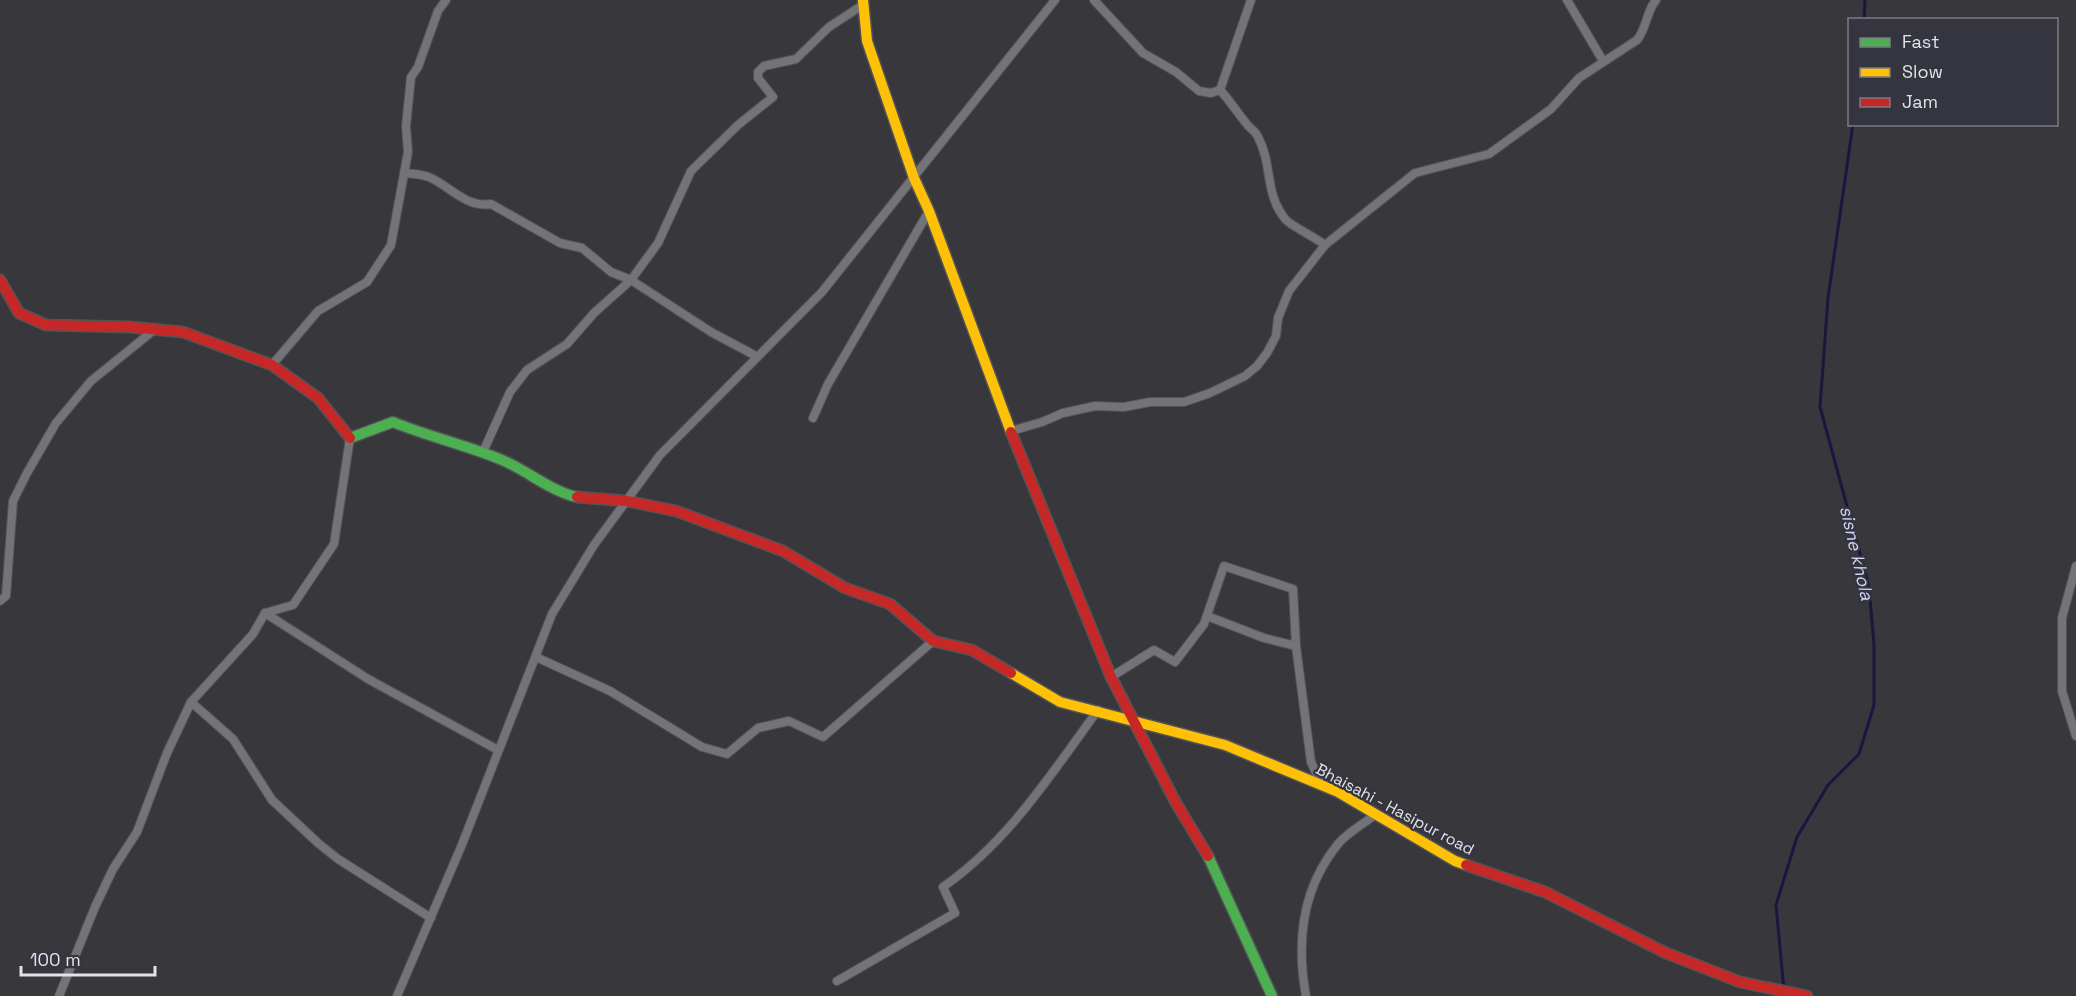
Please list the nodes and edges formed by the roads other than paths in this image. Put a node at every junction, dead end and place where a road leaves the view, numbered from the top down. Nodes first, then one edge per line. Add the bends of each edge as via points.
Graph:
1 (446, 0) edge
2 (1055, 0) edge
3 (1094, 0) edge
4 (1251, 0) edge
5 (1567, 0) edge
6 (1656, 0) edge
7 (864, 2) edge
8 (1603, 61) junction
9 (1220, 90) junction
10 (404, 173) junction
11 (914, 178) junction
12 (929, 211) junction
13 (1325, 245) junction
14 (0, 280) edge
15 (631, 280) junction
16 (154, 330) junction
17 (756, 356) junction
18 (272, 365) junction
19 (813, 418) dead end
20 (1011, 431) junction
21 (350, 438) junction
22 (483, 452) junction
23 (627, 501) junction
24 (2076, 566) edge
25 (0, 601) edge
26 (266, 613) junction
27 (1207, 616) junction
28 (933, 641) junction
29 (1296, 646) junction
30 (536, 657) junction
31 (1111, 677) junction
32 (191, 702) junction
33 (1098, 710) junction
34 (1134, 722) junction
35 (2076, 736) edge
36 (498, 750) junction
37 (1321, 784) junction
38 (1375, 815) junction
39 (431, 918) junction
40 (837, 981) dead end
41 (59, 996) edge
42 (397, 996) edge
43 (1272, 996) edge
44 (1306, 996) edge
45 (1807, 996) edge

1 - 10 street via 411,77
2 - 11 street
3 - 9 street via 1143,53 1199,91
4 - 9 street
5 - 8 street
6 - 8 street via 1637,40
7 - 11 street via 867,41
7 - 15 street via 829,27 796,59 764,66 758,72 758,78 773,97 691,171 658,243
8 - 13 street via 1579,78 1551,109 1489,154 1415,173
9 - 13 street via 1259,137 1276,206 1288,222
10 - 15 street via 430,177 480,206 491,204 560,243 582,248 611,272
10 - 18 street via 391,245 367,282 318,311
11 - 12 street
11 - 17 street via 822,292
12 - 19 street via 828,384
12 - 20 street
13 - 20 street via 1289,291 1267,353 1245,376 1184,402 1095,406 1064,412
14 - 16 street via 19,313 46,325
15 - 17 street
15 - 22 street via 567,344 527,370 510,392
16 - 18 street via 183,332
16 - 25 street via 91,381 56,423 27,473 13,501 6,596
17 - 23 street via 660,455
18 - 21 street via 318,398
20 - 31 street
21 - 22 street via 393,422
21 - 26 street via 334,544 293,605
22 - 23 street via 563,494 589,500
23 - 28 street via 676,511 783,551 845,588 890,604
23 - 30 street via 594,545 552,614
24 - 35 street via 2062,618 2061,680 2066,711
26 - 32 street
26 - 36 street via 368,679
27 - 29 street
27 - 29 street via 1224,566 1293,589
27 - 31 street via 1175,662 1154,650
28 - 30 street via 823,737 789,721 758,728 728,754 702,747 610,691
28 - 33 street, Bhaisahi - Hasipur road via 972,650 1060,702
29 - 37 street via 1311,762
30 - 36 street
31 - 34 street
32 - 39 street via 233,739 272,800 318,843
32 - 41 street via 137,832 113,869
33 - 34 street, Bhaisahi - Hasipur road
33 - 40 street via 994,846 943,887 955,913
34 - 37 street, Bhaisahi - Hasipur road via 1225,745
34 - 43 street via 1219,876
36 - 39 street
37 - 38 street, Bhaisahi - Hasipur road
38 - 44 street via 1339,842 1317,877 1305,907 1300,951
38 - 45 street, Bhaisahi - Hasipur road via 1455,861 1545,892 1666,953 1740,982
39 - 42 street

